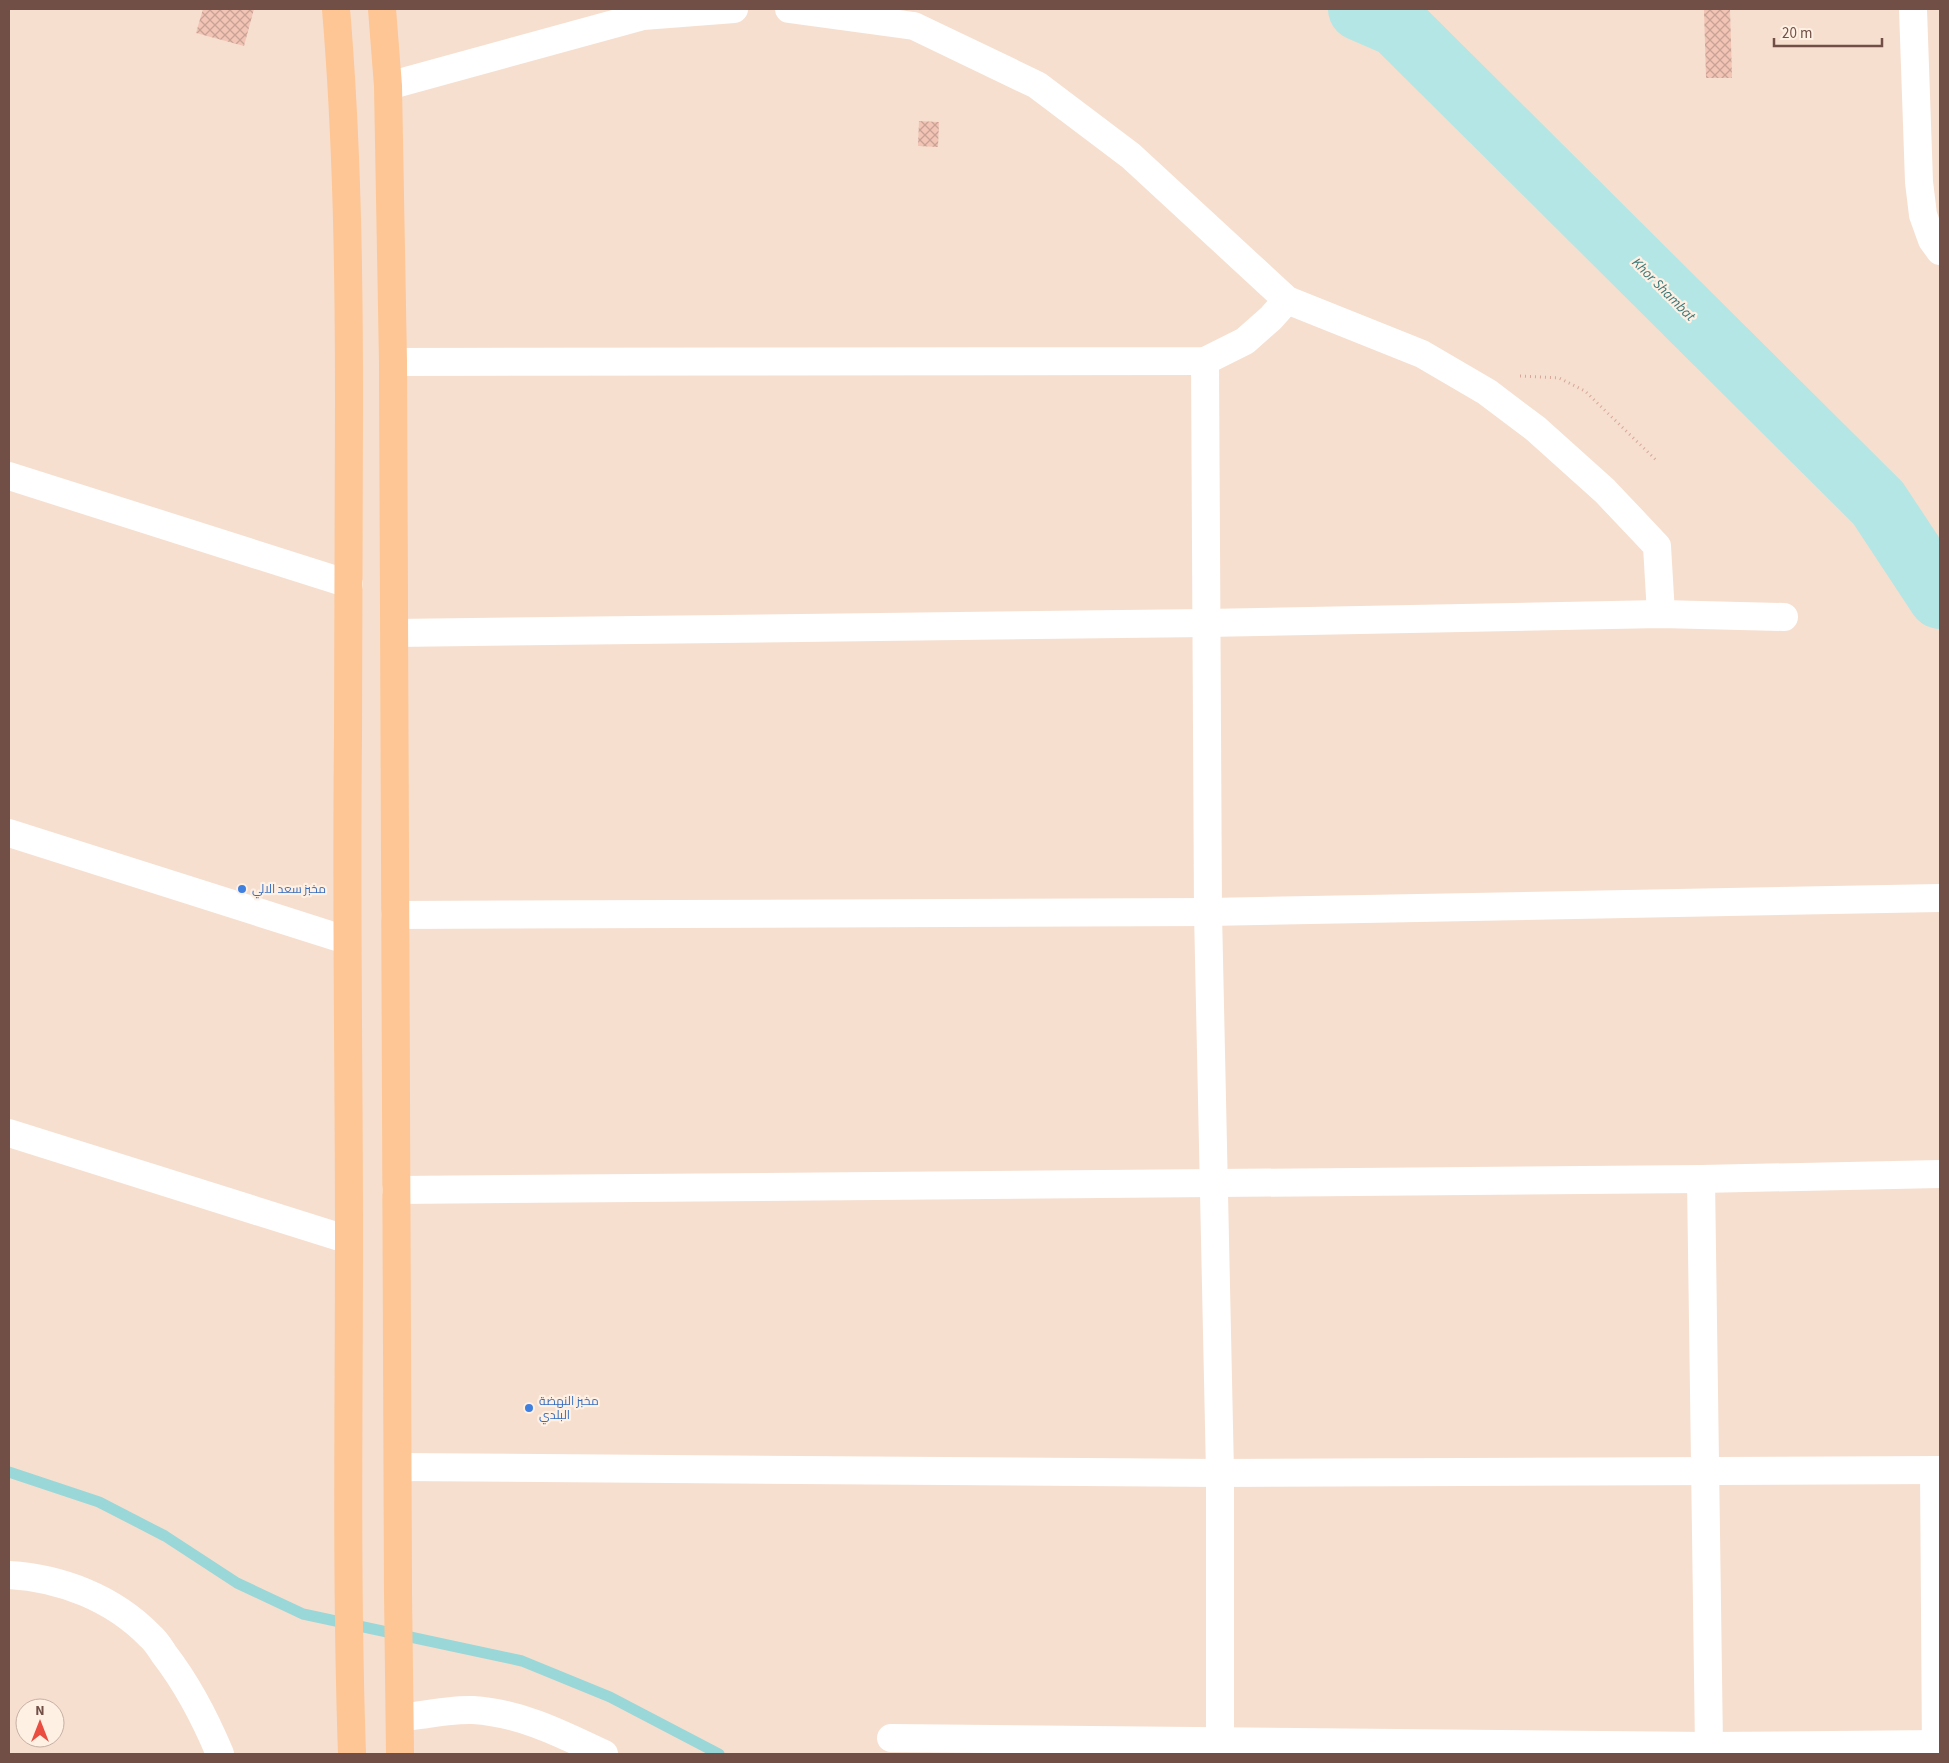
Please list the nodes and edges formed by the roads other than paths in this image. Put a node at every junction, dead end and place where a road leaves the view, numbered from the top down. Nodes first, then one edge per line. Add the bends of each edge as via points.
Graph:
1 (336, 9) edge
2 (382, 9) edge
3 (734, 9) edge
4 (789, 9) edge
5 (1914, 9) edge
6 (388, 86) junction
7 (1940, 252) edge
8 (1287, 300) junction
9 (1205, 361) junction
10 (393, 362) junction
11 (9, 476) edge
12 (349, 584) junction
13 (1661, 614) junction
14 (1784, 617) dead end
15 (1206, 623) junction
16 (395, 633) junction
17 (9, 833) edge
18 (1940, 898) edge
19 (1208, 912) junction
20 (395, 915) junction
21 (346, 940) junction
22 (9, 1133) edge
23 (1940, 1174) edge
24 (1701, 1179) junction
25 (1213, 1182) junction
26 (396, 1190) junction
27 (349, 1240) junction
28 (398, 1467) junction
29 (1937, 1470) edge
30 (1705, 1471) junction
31 (1220, 1473) junction
32 (9, 1575) edge
33 (400, 1718) junction
34 (891, 1738) dead end
35 (1220, 1742) junction
36 (1709, 1746) junction
37 (1938, 1747) edge
38 (220, 1754) edge
39 (352, 1754) edge
40 (400, 1754) edge
41 (604, 1754) edge

1 - 12 main road via 346,180
2 - 6 main road
3 - 6 street via 643,16
4 - 8 street via 914,26 1037,85 1131,156
5 - 7 street via 1919,182 1923,216
6 - 10 main road
8 - 9 street via 1245,341
8 - 13 street via 1422,354 1487,392 1536,428 1605,491 1656,546
9 - 10 street
9 - 15 street
10 - 16 main road
11 - 12 street
12 - 21 main road
13 - 14 street
13 - 15 street
15 - 16 street
15 - 19 street
16 - 20 main road
17 - 21 street
18 - 19 street
19 - 20 street
19 - 25 street
20 - 26 main road
21 - 27 main road
22 - 27 street
23 - 24 street
24 - 25 street
24 - 30 street
25 - 26 street
25 - 31 street
26 - 28 main road
27 - 39 main road via 348,1641
28 - 31 street
28 - 33 main road
29 - 30 street
29 - 37 street
30 - 31 street
30 - 36 street
31 - 35 street
32 - 38 street via 81,1589 121,1611 151,1636 182,1677
33 - 40 main road
33 - 41 street via 472,1710 513,1715
34 - 35 street
35 - 36 street
36 - 37 street

